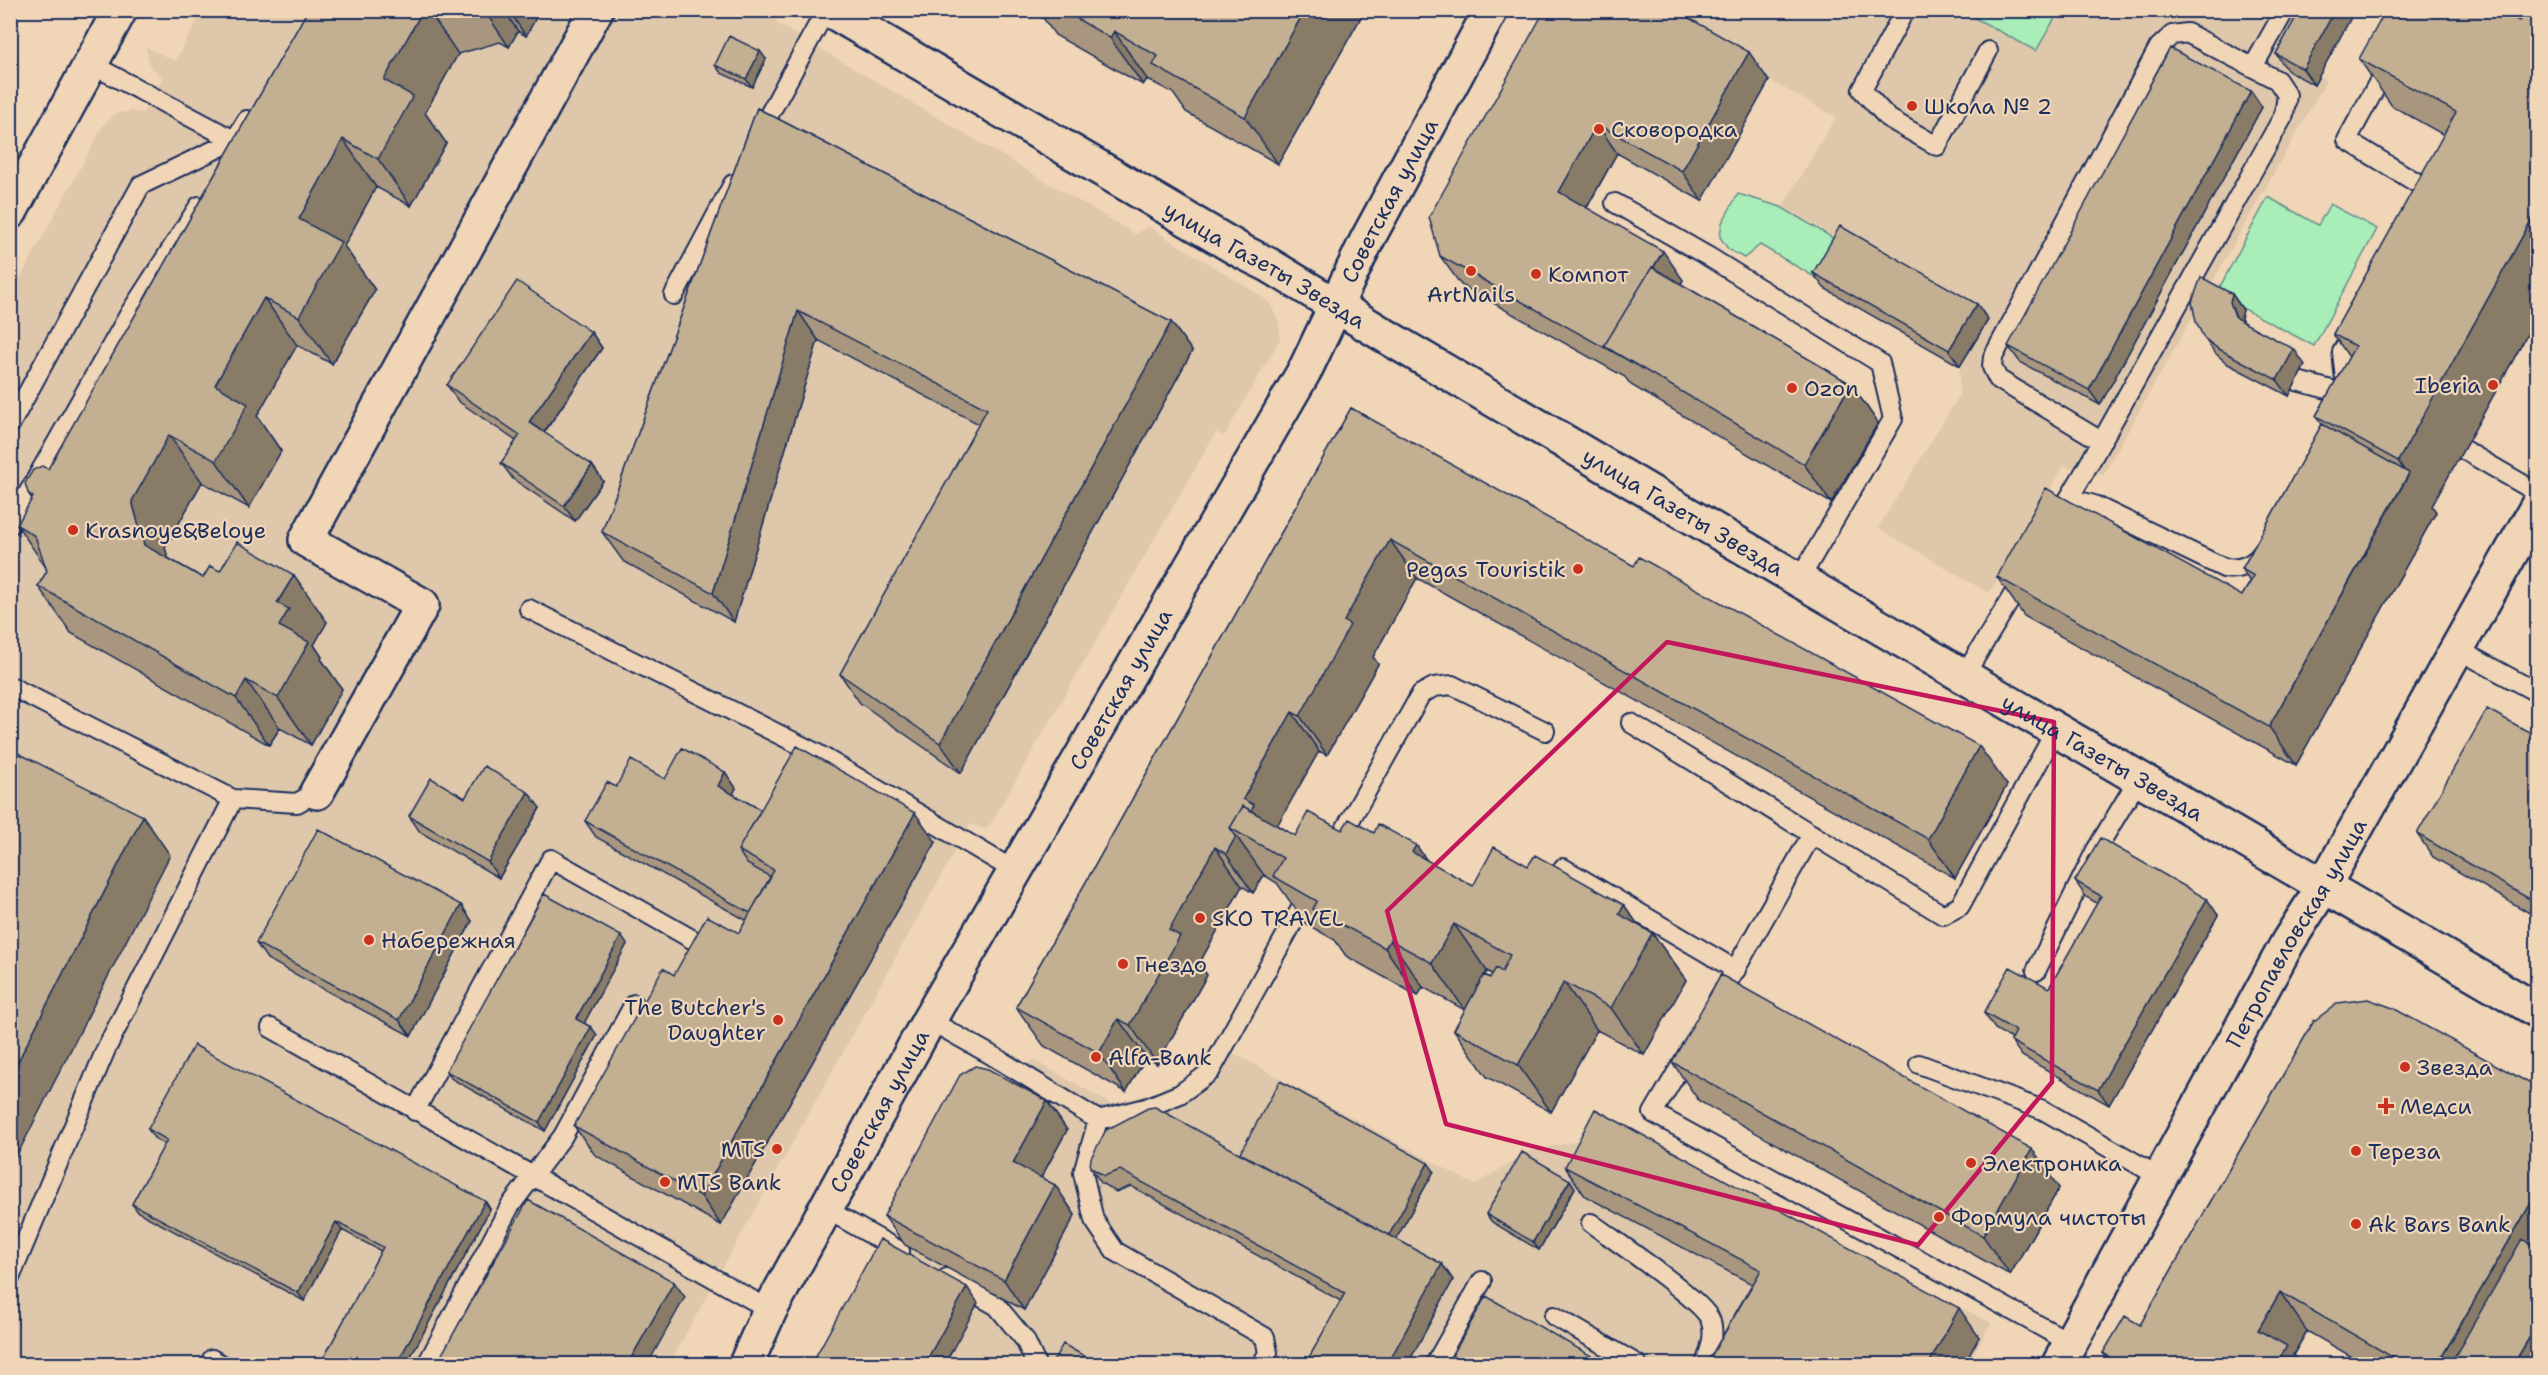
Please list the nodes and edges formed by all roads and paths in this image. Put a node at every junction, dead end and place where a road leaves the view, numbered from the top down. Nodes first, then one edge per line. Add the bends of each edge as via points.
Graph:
1 (120, 10) edge
2 (596, 10) edge
3 (828, 10) edge
4 (1491, 10) edge
5 (1905, 10) edge
6 (2285, 10) edge
7 (2396, 50) edge
8 (1988, 51) dead end
9 (91, 64) junction
10 (2253, 67) junction
11 (258, 100) edge
12 (235, 140) junction
13 (752, 147) edge
14 (255, 151) edge
15 (220, 167) edge
16 (741, 168) edge
17 (206, 195) edge
18 (1615, 203) dead end
19 (10, 212) edge
20 (2411, 219) edge
21 (674, 295) dead end
22 (1336, 305) junction
23 (2364, 312) edge
24 (2297, 381) dead end
25 (2346, 393) junction
26 (2373, 402) edge
27 (10, 425) edge
28 (2102, 441) junction
29 (2464, 450) dead end
30 (2538, 493) edge
31 (2069, 498) junction
32 (2538, 505) edge
33 (10, 525) edge
34 (2047, 536) edge
35 (2271, 537) edge
36 (2031, 565) edge
37 (1799, 580) junction
38 (529, 609) dead end
39 (2457, 649) junction
40 (1964, 676) junction
41 (10, 686) edge
42 (2538, 693) edge
43 (1630, 723) edge
44 (2056, 730) junction
45 (1545, 731) dead end
46 (2139, 778) junction
47 (316, 792) joint
48 (233, 798) junction
49 (1812, 834) junction
50 (1328, 858) edge
51 (1563, 868) edge
52 (1015, 871) junction
53 (2323, 887) junction
54 (1306, 899) edge
55 (704, 946) edge
56 (1736, 970) junction
57 (2036, 971) dead end
58 (634, 1004) dead end
59 (1712, 1011) edge
60 (2538, 1011) edge
61 (929, 1020) junction
62 (271, 1028) dead end
63 (1700, 1031) edge
64 (1919, 1064) dead end
65 (416, 1111) junction
66 (1098, 1120) junction
67 (531, 1176) junction
68 (2160, 1177) junction
69 (826, 1209) junction
70 (1591, 1223) dead end
71 (916, 1260) edge
72 (937, 1272) edge
73 (10, 1278) edge
74 (1482, 1281) dead end
75 (770, 1310) junction
76 (1554, 1316) dead end
77 (2065, 1354) edge
78 (427, 1365) edge
79 (747, 1365) edge
80 (1036, 1365) edge
81 (1262, 1365) edge
82 (1435, 1365) edge
83 (1637, 1365) edge
84 (1705, 1365) edge

1 - 9 street
2 - 47 street via 306,540 422,605
3 - 13 lane
3 - 22 street, улица Газеты Звезда
4 - 22 street, Советская улица
5 - 8 lane via 1862,90 1888,118 1936,146
6 - 10 lane
7 - 20 lane via 2347,140 2427,189
9 - 12 lane
9 - 19 street
10 - 28 lane via 2277,80 2287,95 2284,115
10 - 28 lane via 2187,33 2172,35 2159,46 1993,357 1992,368 1998,379
11 - 12 lane
12 - 14 lane
12 - 15 lane
12 - 27 lane via 141,185
16 - 21 lane
17 - 33 lane via 130,313
18 - 37 lane via 1880,363 1893,419
22 - 37 street, улица Газеты Звезда
22 - 52 street, Советская улица via 1306,368
23 - 25 lane via 2342,352
24 - 25 lane
25 - 26 lane
28 - 31 lane
29 - 30 lane
31 - 34 lane
31 - 35 lane via 2094,505 2224,568 2249,565 2260,556
32 - 39 street, Петропавловская улица
36 - 40 lane
37 - 40 street, улица Газеты Звезда
38 - 52 lane via 816,753
39 - 42 lane
39 - 53 street, Петропавловская улица
40 - 44 street, улица Газеты Звезда
41 - 48 lane
43 - 49 lane
44 - 46 street, улица Газеты Звезда
44 - 49 lane via 1960,906 1943,915
45 - 50 lane via 1452,685 1427,690 1421,694
46 - 53 street, улица Газеты Звезда
46 - 57 lane via 2096,850
47 - 48 lane via 297,803
48 - 73 lane via 106,1049
49 - 56 lane
51 - 56 lane
52 - 61 street, Советская улица
53 - 60 street, улица Газеты Звезда
53 - 68 street, Петропавловская улица via 2288,942
54 - 66 lane via 1210,1072 1146,1108
55 - 65 lane via 551,860
56 - 59 lane
58 - 67 lane via 563,1137
61 - 66 lane
61 - 69 street, Советская улица
62 - 65 lane
63 - 77 lane via 1653,1113
64 - 68 lane via 2043,1110
65 - 67 lane
66 - 81 lane via 1083,1173 1094,1220 1115,1251 1265,1337 1268,1353
67 - 75 lane
67 - 78 lane via 510,1206
68 - 77 street, Петропавловская улица
69 - 71 lane
69 - 75 street, Советская улица
70 - 84 lane via 1695,1301 1710,1320 1713,1341
72 - 80 lane via 997,1306 1025,1340
74 - 82 lane
75 - 79 street, Советская улица
76 - 83 lane

